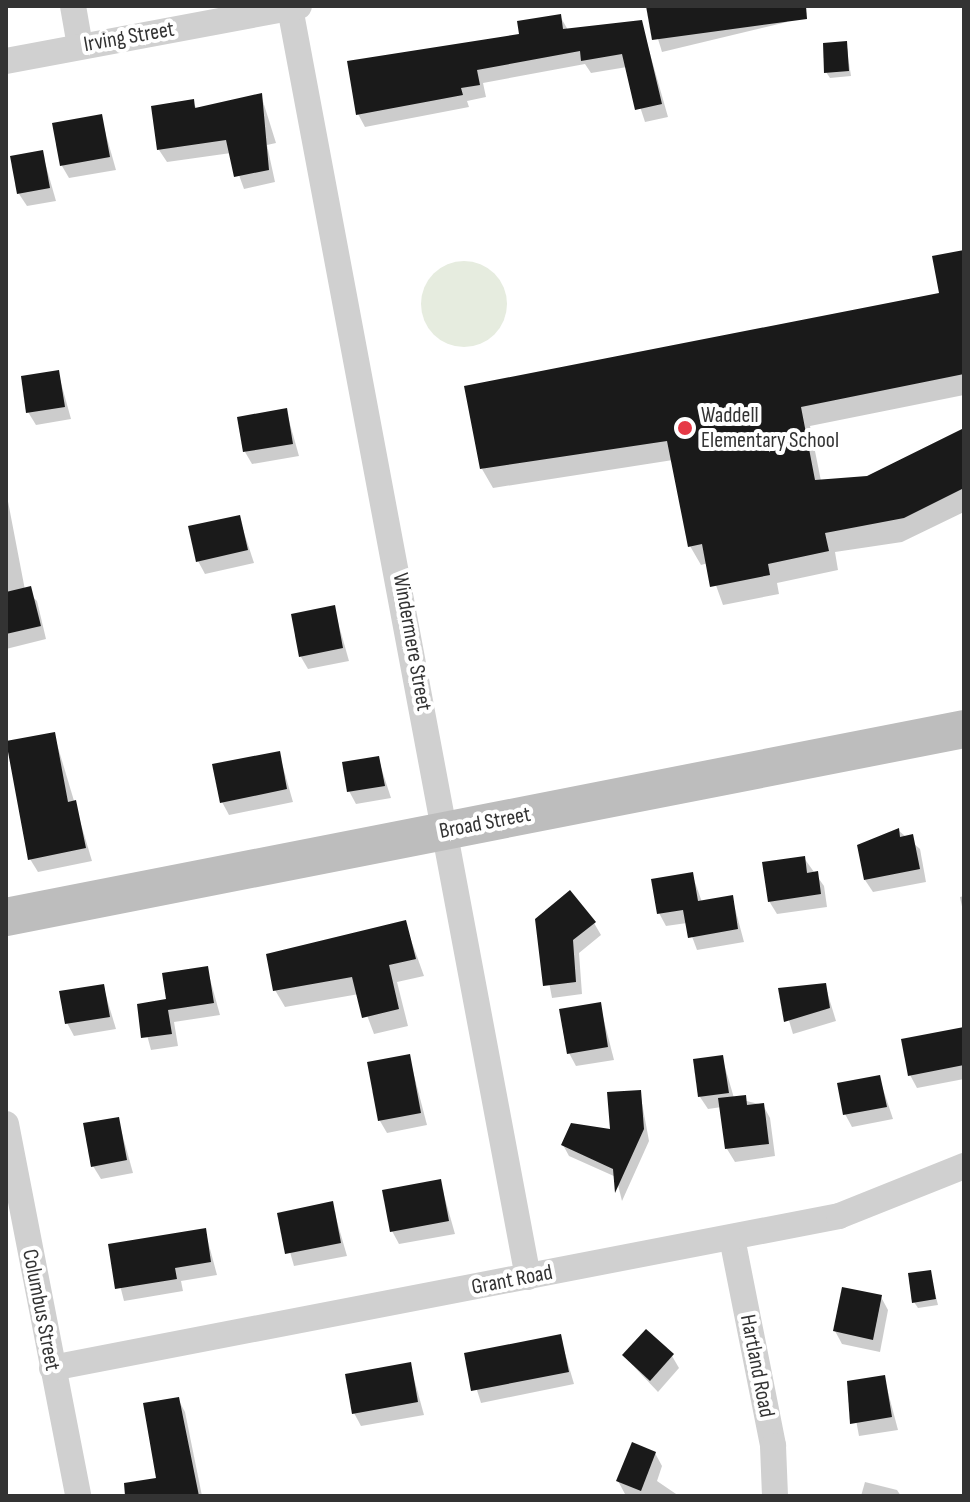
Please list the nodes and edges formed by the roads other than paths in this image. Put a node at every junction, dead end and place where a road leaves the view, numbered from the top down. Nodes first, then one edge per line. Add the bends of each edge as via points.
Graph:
1 (73, 6) edge
2 (295, 7) edge
3 (80, 46) junction
4 (6, 61) edge
5 (964, 729) edge
6 (443, 831) junction
7 (6, 917) edge
8 (6, 1124) edge
9 (964, 1166) edge
10 (732, 1238) junction
11 (528, 1277) junction
12 (52, 1368) junction
13 (78, 1496) edge
14 (775, 1496) edge

1 - 3 street
2 - 3 street, Irving Street
2 - 6 street, Windermere Street via 415,648
3 - 4 street, Irving Street
5 - 6 street, Broad Street
6 - 7 street, Broad Street
6 - 11 street, Windermere Street
8 - 12 street, Columbus Street
9 - 10 street, Grant Road via 839,1216
10 - 11 street, Grant Road
10 - 14 street, Hartland Road via 773,1446
11 - 12 street, Grant Road
12 - 13 street, Columbus Street

